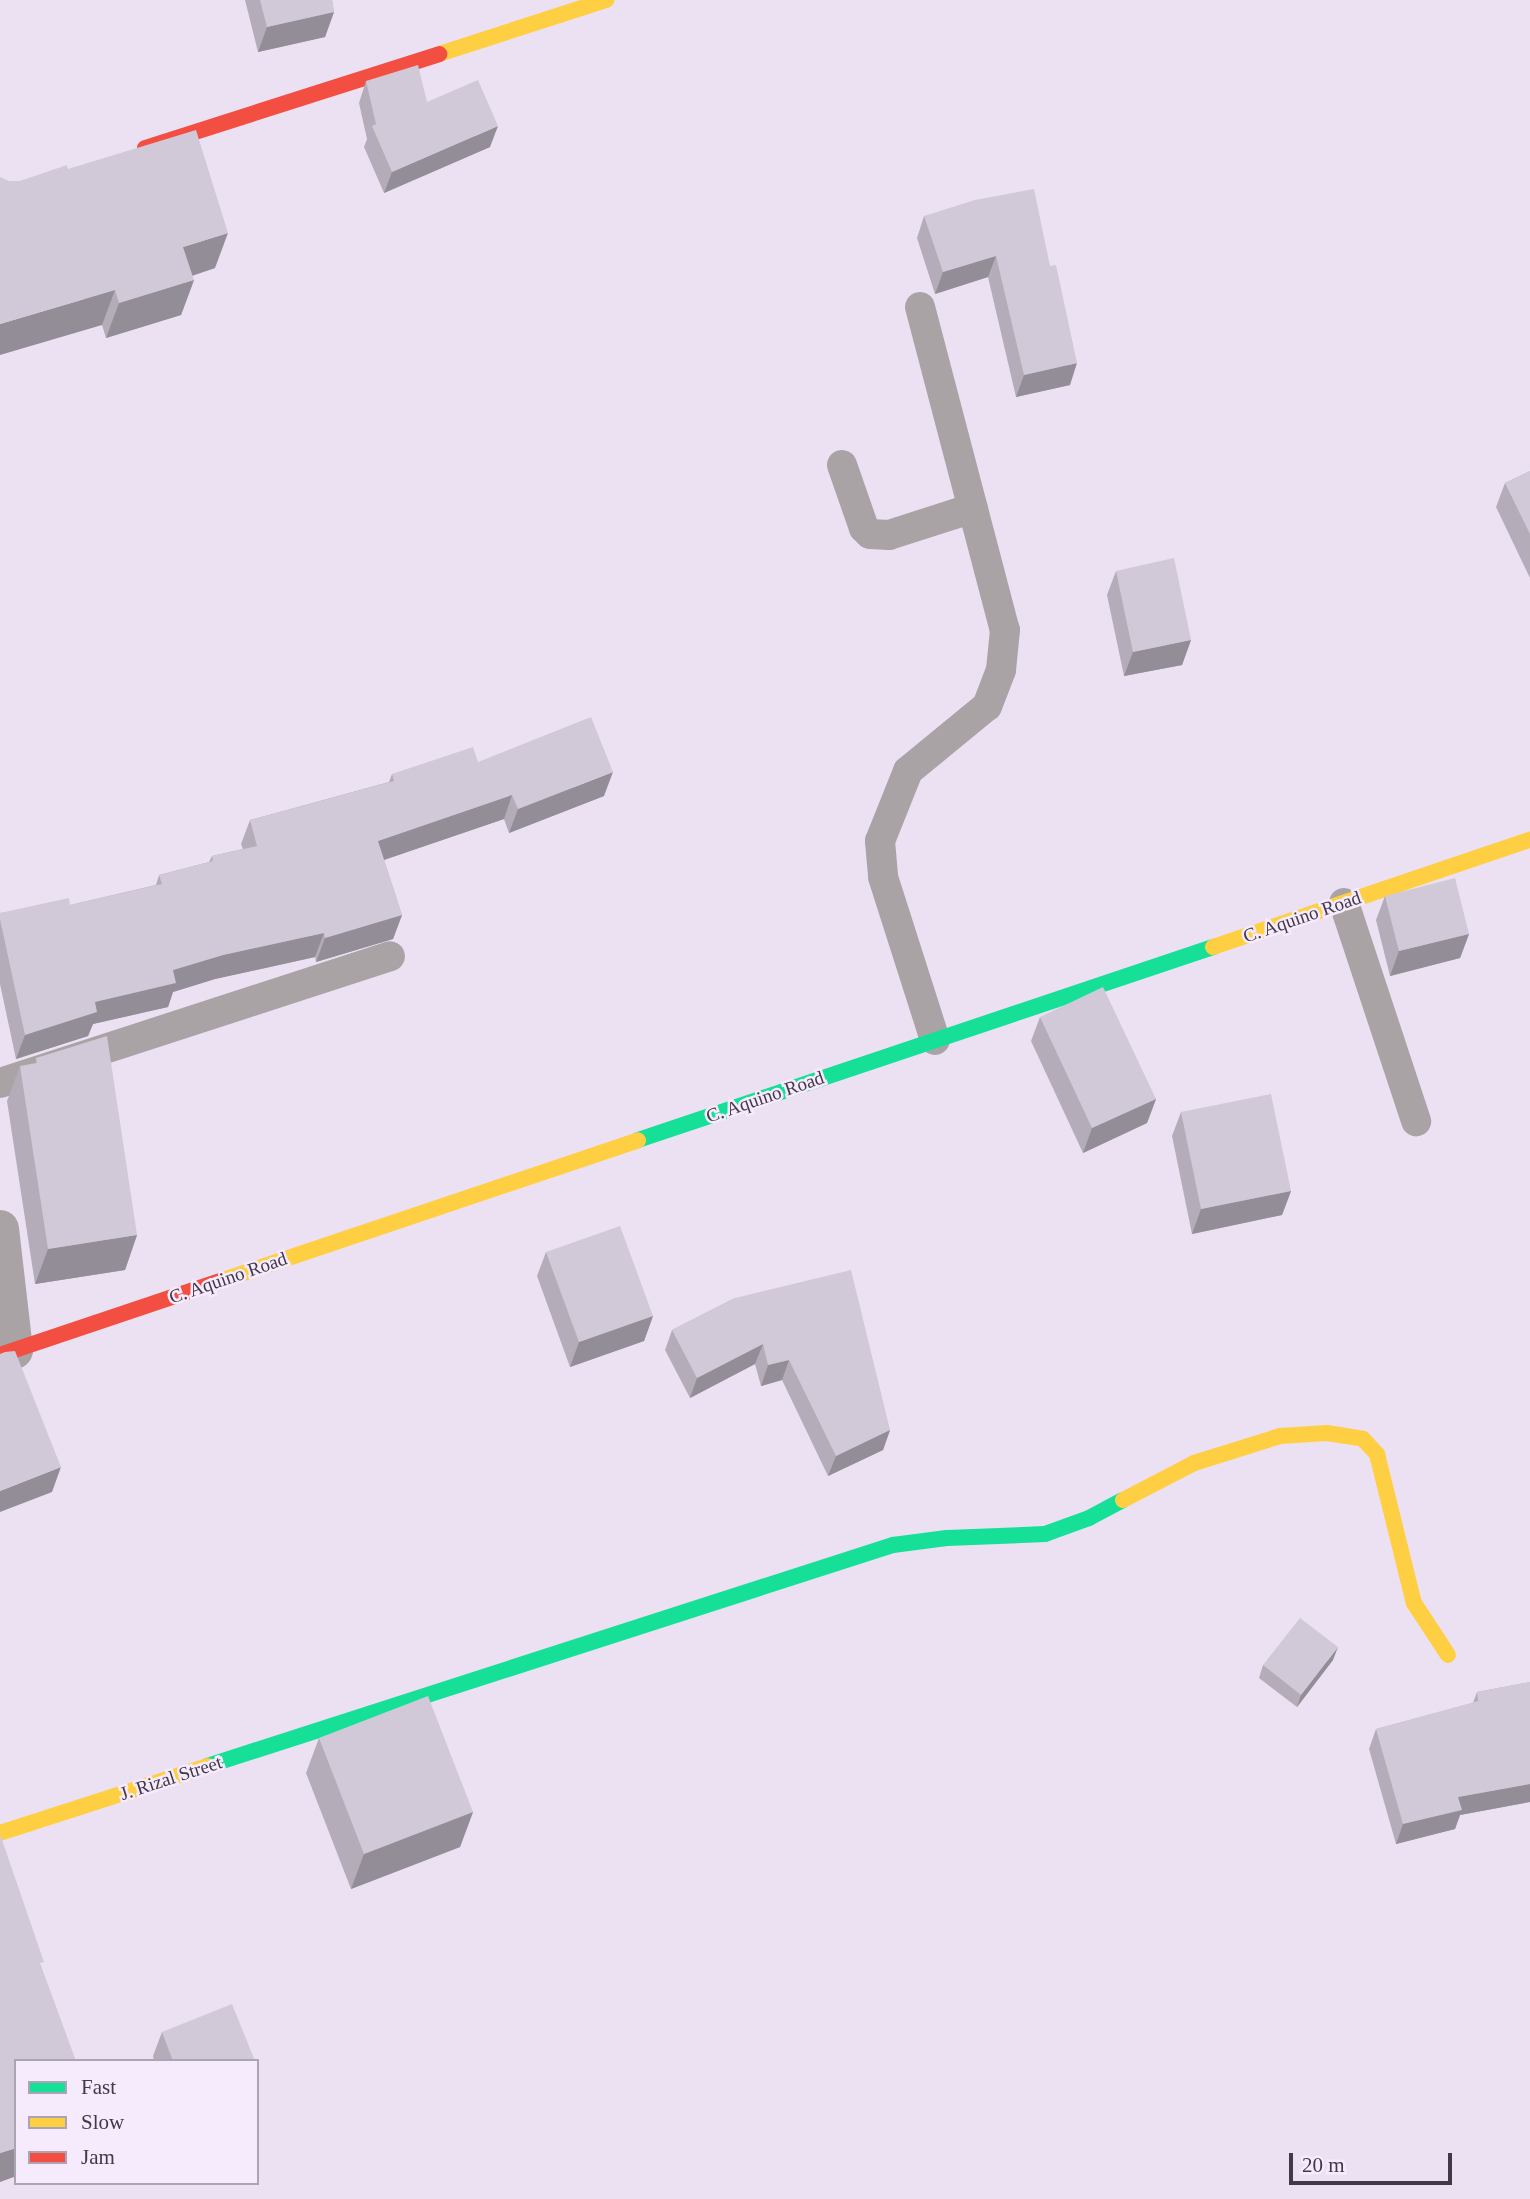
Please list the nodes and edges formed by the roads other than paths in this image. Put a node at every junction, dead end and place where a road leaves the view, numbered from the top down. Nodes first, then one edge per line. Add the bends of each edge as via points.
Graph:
1 (606, 0) edge
2 (132, 152) edge
3 (920, 307) dead end
4 (842, 465) dead end
5 (973, 508) junction
6 (1530, 840) edge
7 (1344, 903) junction
8 (390, 956) dead end
9 (935, 1040) junction
10 (0, 1083) edge
11 (1416, 1121) dead end
12 (0, 1229) edge
13 (7, 1352) edge
14 (1448, 1655) dead end
15 (0, 1833) edge

1 - 2 street
3 - 5 lane
4 - 5 lane via 870,534 889,535
5 - 9 lane via 1005,630 1001,670 987,706 908,771 880,841 883,877
6 - 7 street, C. Aquino Road
7 - 9 street, C. Aquino Road
7 - 11 lane
8 - 10 lane
9 - 13 street, C. Aquino Road
12 - 13 street
14 - 15 street, J. Rizal Street via 1414,1603 1377,1454 1363,1440 1327,1433 1280,1436 1194,1463 1089,1518 1045,1534 893,1545

